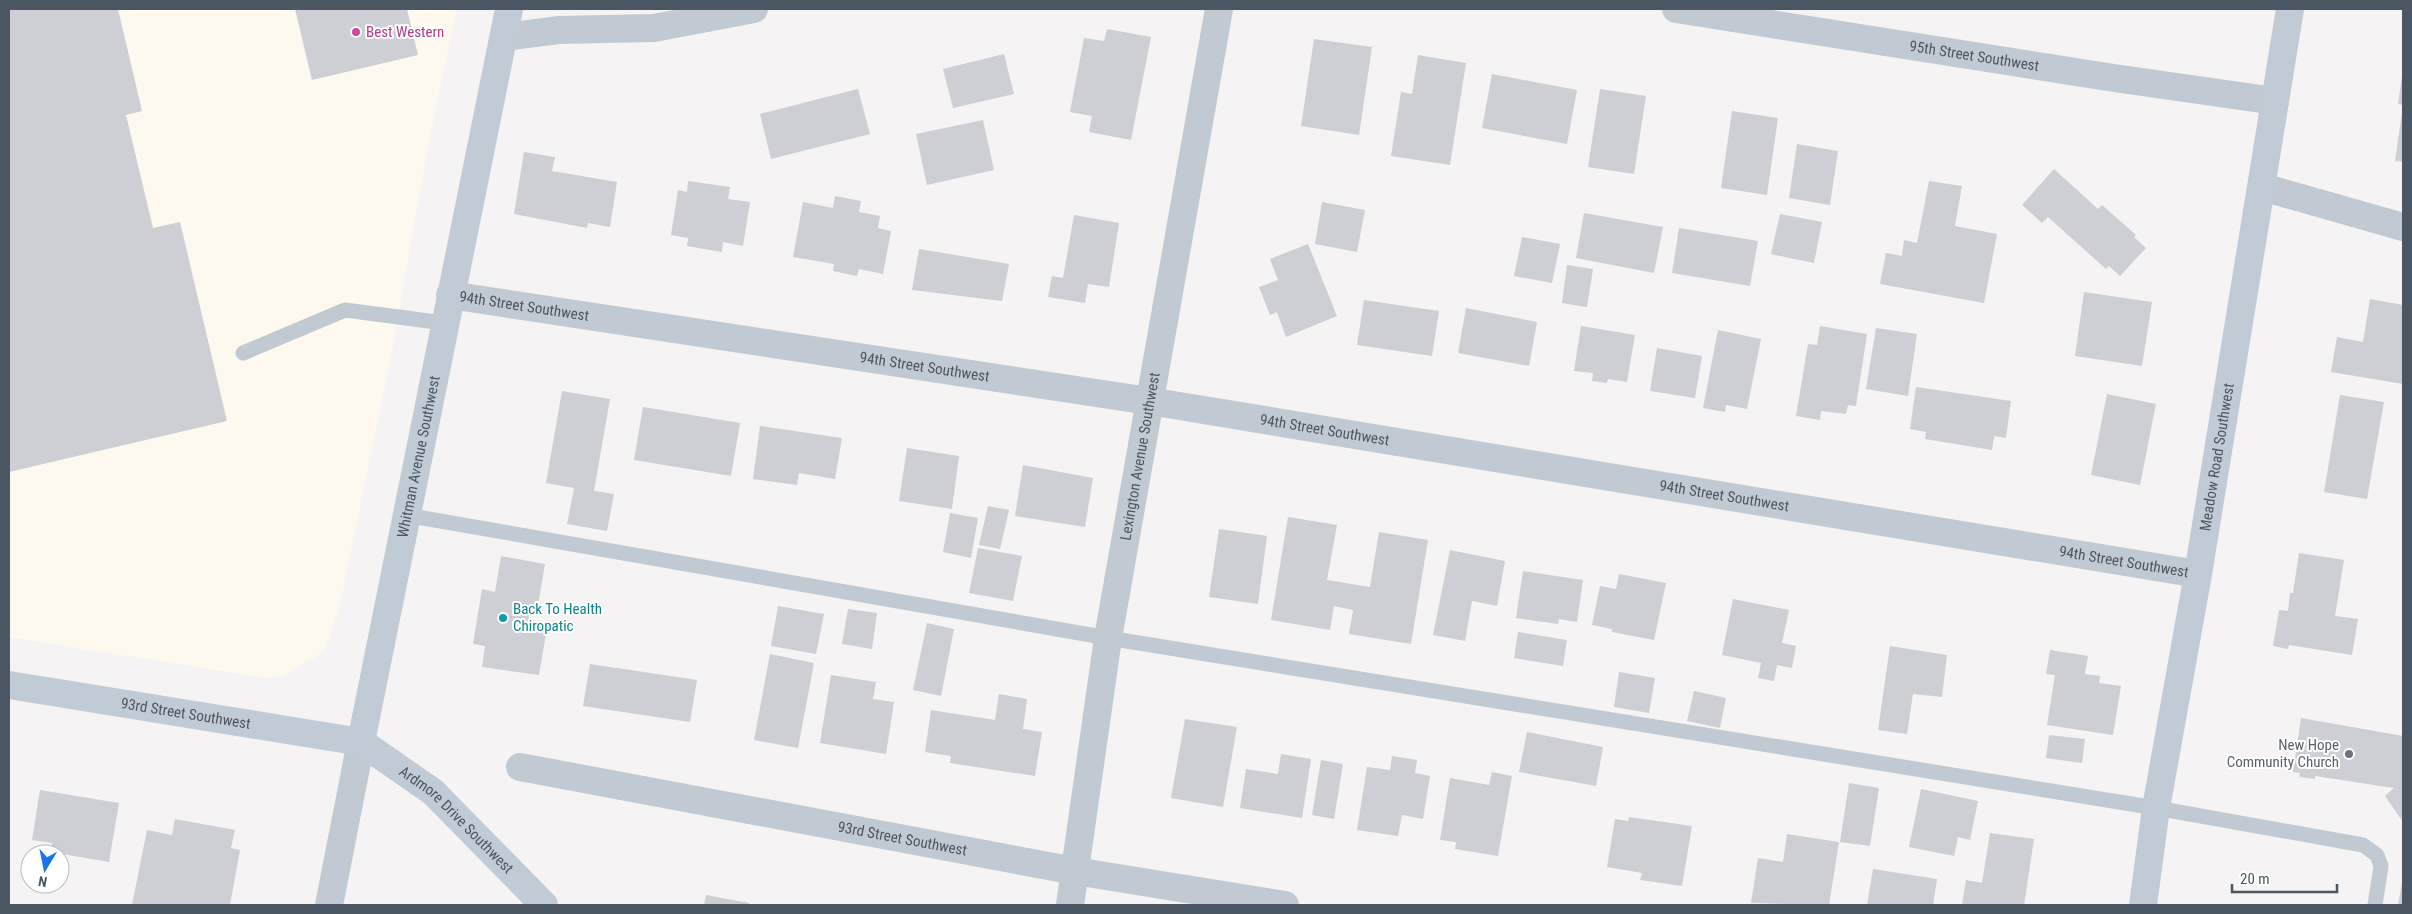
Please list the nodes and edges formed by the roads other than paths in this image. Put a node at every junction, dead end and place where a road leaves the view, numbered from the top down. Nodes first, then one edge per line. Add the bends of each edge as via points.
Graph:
1 (509, 9) edge
2 (754, 9) edge
3 (1219, 9) edge
4 (1676, 9) edge
5 (2290, 9) edge
6 (504, 37) junction
7 (2275, 101) junction
8 (2262, 186) junction
9 (2403, 227) edge
10 (450, 295) junction
11 (444, 324) junction
12 (243, 354) dead end
13 (1149, 401) junction
14 (406, 515) junction
15 (2198, 574) junction
16 (1108, 638) junction
17 (9, 685) edge
18 (361, 742) junction
19 (520, 766) dead end
20 (2156, 808) junction
21 (1075, 872) junction
22 (329, 905) edge
23 (544, 905) edge
24 (1070, 905) edge
25 (1285, 905) edge
26 (2143, 905) edge
27 (2376, 905) edge

1 - 6 street, Whitman Avenue Southwest
2 - 6 street via 654,28 559,30
3 - 13 street, Lexington Avenue Southwest
4 - 7 street, 95th Street Southwest
5 - 7 street, Meadow Road Southwest
6 - 10 street, Whitman Avenue Southwest
7 - 8 street, Meadow Road Southwest
8 - 9 street
8 - 15 street, Meadow Road Southwest
10 - 11 street, Whitman Avenue Southwest
10 - 13 street, 94th Street Southwest
11 - 12 lane via 345,310
11 - 14 street, Whitman Avenue Southwest
13 - 15 street, 94th Street Southwest
13 - 16 street, Lexington Avenue Southwest
14 - 16 lane
14 - 18 street, Whitman Avenue Southwest
15 - 20 street, Meadow Road Southwest
16 - 20 lane
16 - 21 street, Lexington Avenue Southwest
17 - 18 street, 93rd Street Southwest
18 - 22 street, Whitman Avenue Southwest
18 - 23 street, Ardmore Drive Southwest via 433,792
19 - 21 street, 93rd Street Southwest
20 - 26 street, Meadow Road Southwest
20 - 27 lane via 2363,845 2377,855 2381,866
21 - 24 street, Lexington Avenue Southwest
21 - 25 street, 93rd Street Southwest

